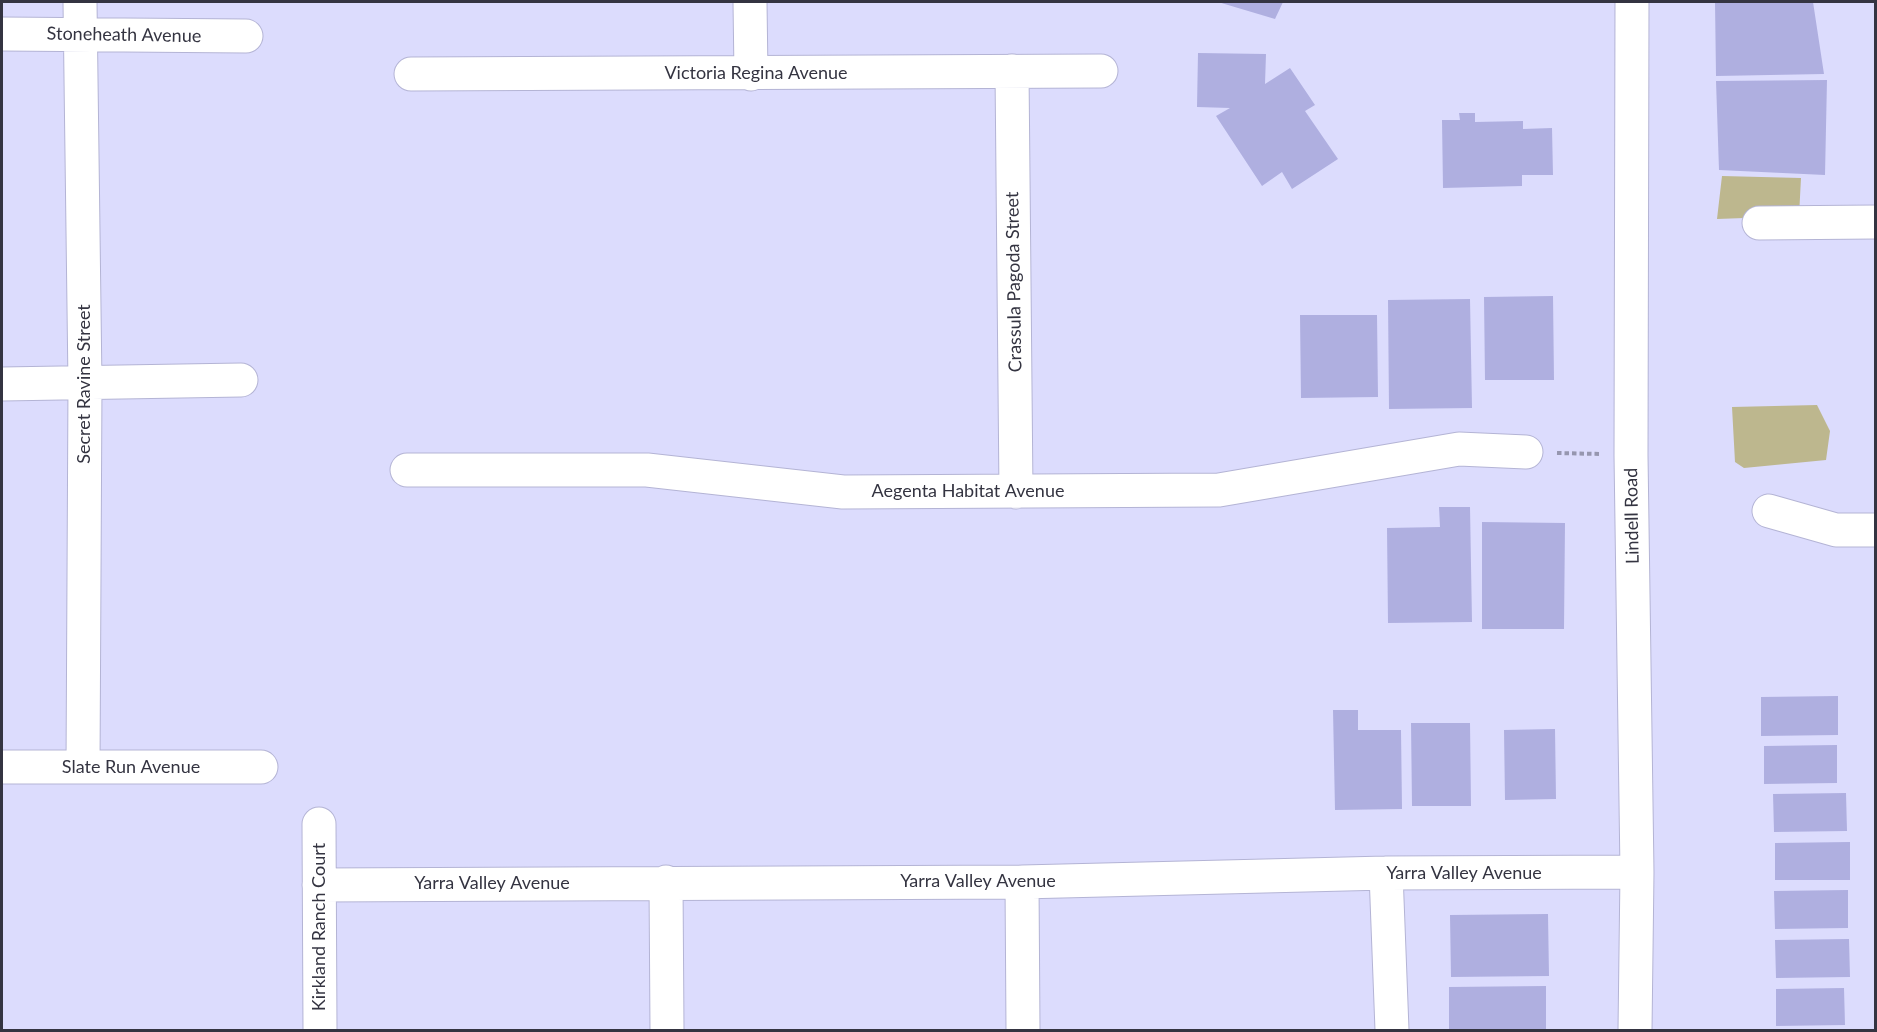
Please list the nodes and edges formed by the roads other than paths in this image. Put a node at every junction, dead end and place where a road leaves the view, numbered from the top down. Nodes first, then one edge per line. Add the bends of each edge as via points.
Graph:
1 (80, 2) edge
2 (750, 2) edge
3 (1632, 2) edge
4 (2, 34) edge
5 (80, 34) junction
6 (246, 36) dead end
7 (1012, 71) junction
8 (1101, 71) dead end
9 (411, 74) dead end
10 (751, 74) junction
11 (1875, 222) edge
12 (1760, 223) dead end
13 (241, 380) dead end
14 (2, 384) edge
15 (85, 384) junction
16 (1526, 452) road end
17 (407, 470) dead end
18 (1017, 492) junction
19 (1769, 511) dead end
20 (1875, 530) edge
21 (2, 767) edge
22 (83, 767) junction
23 (261, 768) dead end
24 (319, 824) dead end
25 (1637, 872) junction
26 (1386, 873) junction
27 (666, 882) junction
28 (1022, 882) junction
29 (319, 885) junction
30 (320, 1030) edge
31 (667, 1030) edge
32 (1023, 1030) edge
33 (1392, 1030) edge
34 (1635, 1030) edge

1 - 5 street, Secret Ravine Street
2 - 10 street
3 - 25 street, Lindell Road via 1631,455
4 - 5 street, Stoneheath Avenue
5 - 6 street, Stoneheath Avenue
5 - 15 street, Secret Ravine Street
7 - 8 street, Victoria Regina Avenue
7 - 10 street, Victoria Regina Avenue
7 - 18 street, Crassula Pagoda Street
9 - 10 street, Victoria Regina Avenue
11 - 12 street
13 - 15 street
14 - 15 street
15 - 22 street, Secret Ravine Street
16 - 18 street, Aegenta Habitat Avenue via 1459,449 1219,490
17 - 18 street, Aegenta Habitat Avenue via 647,470 843,492
19 - 20 street via 1836,530
21 - 22 street, Slate Run Avenue
22 - 23 street, Slate Run Avenue
24 - 29 street, Kirkland Ranch Court
25 - 26 street, Yarra Valley Avenue
25 - 34 street, Lindell Road
26 - 28 street, Yarra Valley Avenue
26 - 33 street
27 - 28 street, Yarra Valley Avenue
27 - 29 street, Yarra Valley Avenue
27 - 31 street
28 - 32 street
29 - 30 street, Kirkland Ranch Court

